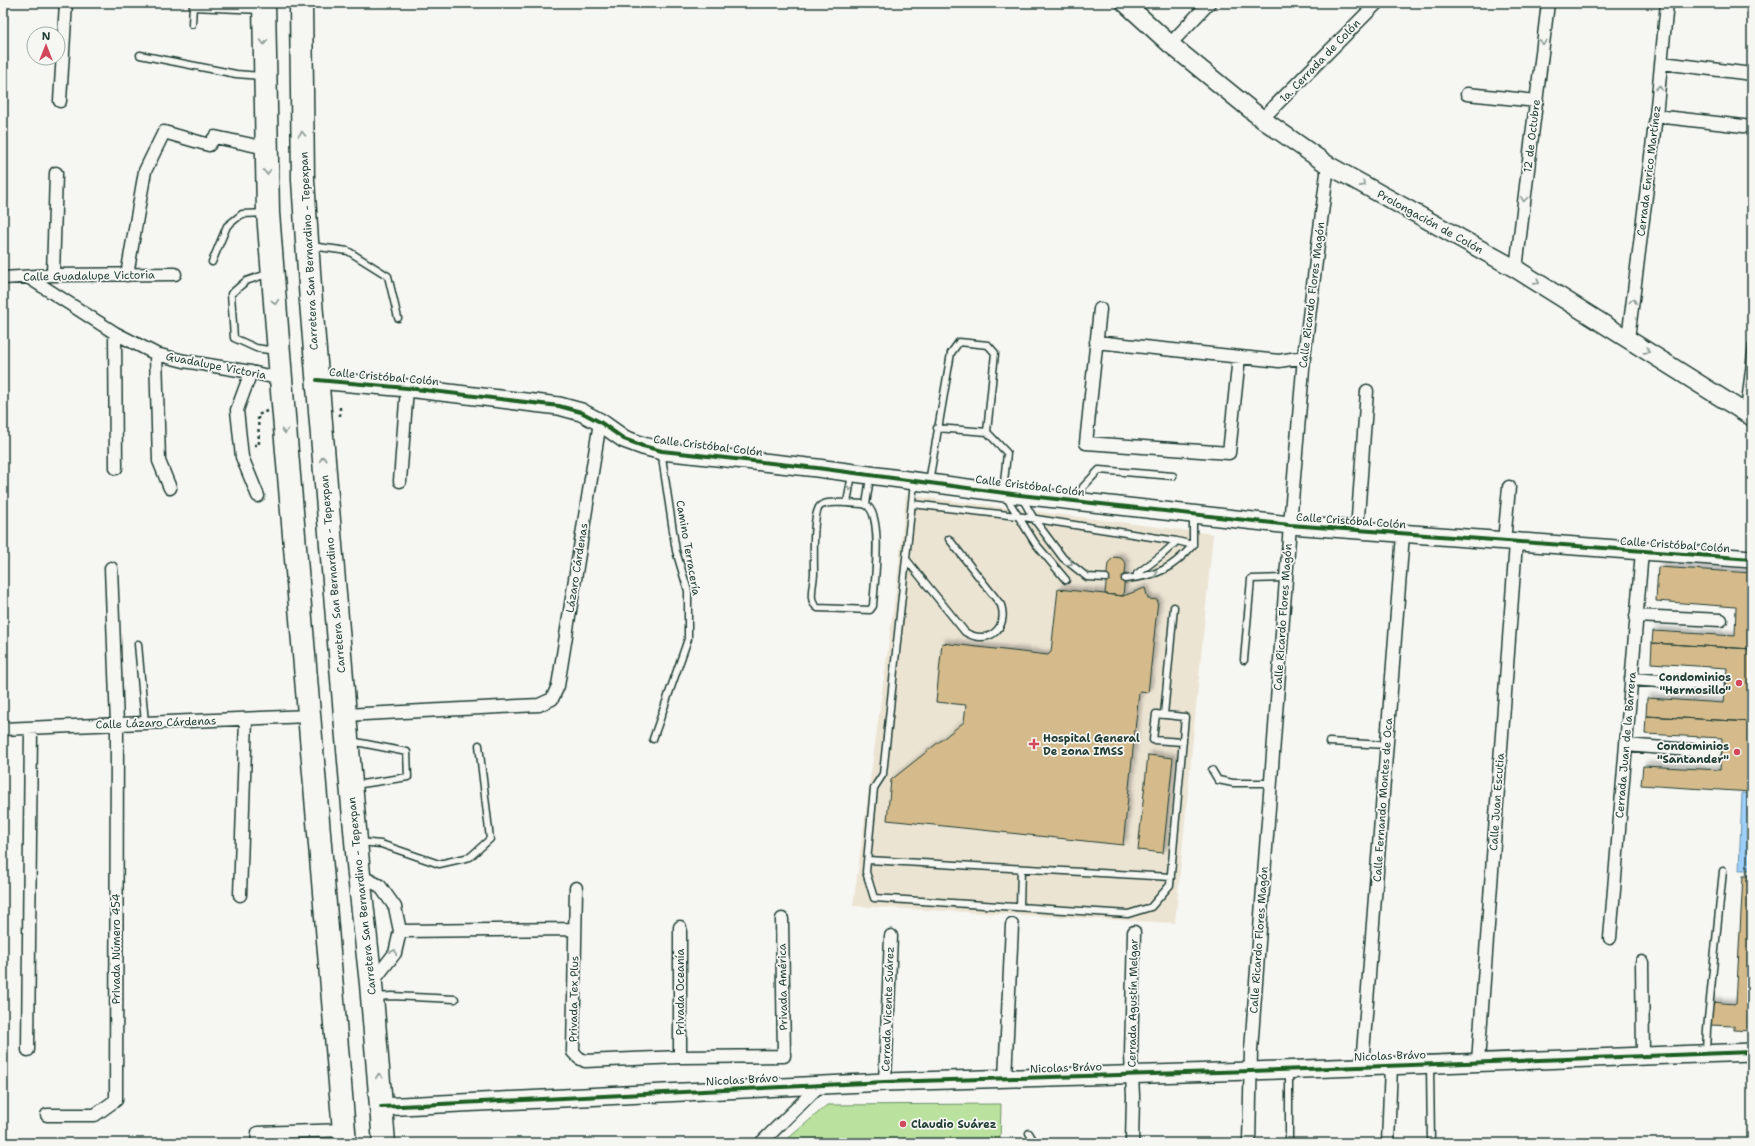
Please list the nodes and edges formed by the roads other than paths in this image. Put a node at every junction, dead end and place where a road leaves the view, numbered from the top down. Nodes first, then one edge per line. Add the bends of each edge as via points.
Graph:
1 (66, 3) edge
2 (301, 3) edge
3 (1125, 3) edge
4 (1209, 3) edge
5 (1377, 3) edge
6 (1548, 3) edge
7 (1667, 3) edge
8 (193, 5) edge
9 (264, 6) edge
10 (192, 24) dead end
11 (1170, 44) junction
12 (140, 55) dead end
13 (1662, 63) junction
14 (1752, 74) edge
15 (265, 76) junction
16 (1467, 94) dead end
17 (60, 101) dead end
18 (1537, 101) junction
19 (1656, 116) junction
20 (1262, 119) junction
21 (1752, 127) edge
22 (266, 148) junction
23 (1328, 165) junction
24 (56, 173) dead end
25 (268, 213) junction
26 (307, 246) junction
27 (212, 262) dead end
28 (1516, 269) junction
29 (273, 271) junction
30 (175, 274) dead end
31 (53, 275) junction
32 (127, 275) junction
33 (28, 277) junction
34 (3, 278) edge
35 (1100, 309) dead end
36 (398, 318) dead end
37 (115, 333) junction
38 (1628, 339) junction
39 (1096, 342) junction
40 (1752, 344) edge
41 (279, 352) junction
42 (156, 354) junction
43 (1239, 357) junction
44 (1304, 357) junction
45 (251, 372) junction
46 (281, 379) junction
47 (317, 380) junction
48 (407, 388) junction
49 (1367, 391) dead end
50 (1748, 415) edge
51 (600, 422) junction
52 (938, 428) junction
53 (987, 432) junction
54 (662, 451) junction
55 (116, 468) dead end
56 (852, 473) junction
57 (870, 475) junction
58 (1173, 476) dead end
59 (400, 481) dead end
60 (922, 482) junction
61 (1509, 487) dead end
62 (170, 488) dead end
63 (1003, 492) junction
64 (1020, 495) junction
65 (258, 496) dead end
66 (1079, 502) junction
67 (847, 503) junction
68 (912, 504) junction
69 (866, 505) junction
70 (1193, 515) junction
71 (1017, 516) junction
72 (1034, 519) junction
73 (1290, 525) junction
74 (1357, 531) junction
75 (1403, 534) junction
76 (948, 539) dead end
77 (1177, 541) junction
78 (1510, 542) junction
79 (1193, 545) junction
80 (1642, 551) junction
81 (906, 559) junction
82 (1752, 559) edge
83 (111, 568) dead end
84 (1137, 574) dead end
85 (1106, 578) dead end
86 (1286, 578) junction
87 (1126, 579) dead end
88 (1066, 580) dead end
89 (1174, 607) dead end
90 (1636, 616) junction
91 (1721, 620) dead end
92 (138, 644) dead end
93 (1244, 660) dead end
94 (1631, 679) junction
95 (1718, 685) dead end
96 (345, 715) junction
97 (1164, 715) junction
98 (310, 716) junction
99 (246, 719) junction
100 (145, 723) junction
101 (117, 724) junction
102 (31, 728) junction
103 (3, 729) edge
104 (653, 739) dead end
105 (347, 740) junction
106 (1183, 742) junction
107 (1329, 742) dead end
108 (479, 745) dead end
109 (1387, 745) junction
110 (1626, 745) junction
111 (1715, 752) dead end
112 (1212, 770) dead end
113 (1271, 783) junction
114 (351, 786) junction
115 (356, 842) junction
116 (868, 860) junction
117 (1021, 869) junction
118 (1723, 871) dead end
119 (359, 875) junction
120 (1170, 877) junction
121 (576, 888) dead end
122 (240, 895) dead end
123 (1020, 907) junction
124 (782, 919) dead end
125 (1012, 925) dead end
126 (680, 927) dead end
127 (574, 929) junction
128 (400, 931) junction
129 (1134, 932) dead end
130 (891, 936) dead end
131 (1610, 938) dead end
132 (1642, 962) dead end
133 (372, 991) junction
134 (456, 999) dead end
135 (28, 1050) dead end
136 (1752, 1052) edge
137 (1706, 1053) junction
138 (784, 1056) joint
139 (1643, 1056) junction
140 (680, 1057) junction
141 (1478, 1062) junction
142 (1430, 1064) junction
143 (1391, 1065) junction
144 (1362, 1066) junction
145 (1289, 1069) junction
146 (1252, 1071) junction
147 (1132, 1075) junction
148 (1005, 1079) junction
149 (885, 1082) junction
150 (820, 1085) junction
151 (381, 1107) junction
152 (47, 1115) dead end
153 (1029, 1133) dead end
154 (345, 1136) edge
155 (257, 1143) edge
156 (384, 1143) edge
157 (761, 1143) edge
158 (1035, 1143) edge
159 (1132, 1143) edge
160 (1249, 1143) edge
161 (1289, 1143) edge
162 (1388, 1143) edge
163 (1430, 1143) edge

1 - 17 street
26 -> 2 highway, Carretera San Bernardino - Tepexpan via 303,180
3 - 11 street, Prolongación de Colón
4 - 11 street
5 - 20 street, 1a. Cerrada de Colón
6 -> 18 street, 12 de Octubre
7 - 13 street, Cerrada Enrico Martínez
8 - 9 lane
8 - 10 lane
9 -> 15 highway
11 - 20 street, Prolongación de Colón
12 - 15 lane via 236,74
13 - 14 street
19 -> 13 street, Cerrada Enrico Martínez
15 - 22 highway
16 - 18 street
18 -> 28 street, 12 de Octubre
19 - 21 street
38 -> 19 street, Cerrada Enrico Martínez
20 - 23 street, Prolongación de Colón
22 -> 25 highway
22 - 32 street via 215,137 209,146 164,132 145,171
23 -> 28 street, Prolongación de Colón
23 - 44 street, Calle Ricardo Flores Magón
24 - 31 street
25 - 27 lane via 242,214 227,226
25 - 29 highway
26 - 36 lane via 348,251 388,276
26 - 47 highway, Carretera San Bernardino - Tepexpan
28 -> 38 street, Prolongación de Colón
29 -> 41 highway
29 - 41 lane via 246,281 231,294 234,338 256,348
30 - 32 street, Calle Guadalupe Victoria
31 - 32 street, Calle Guadalupe Victoria
31 - 33 street, Calle Guadalupe Victoria
33 - 34 street, Calle Guadalupe Victoria
33 - 37 street, Guadalupe Victoria
35 - 39 street
37 - 42 street, Guadalupe Victoria
37 - 55 street
38 -> 50 street, Prolongación de Colón
39 - 43 street
39 - 43 street via 1086,443 1229,453
40 - 50 lane
41 - 46 highway
42 - 45 street, Guadalupe Victoria via 184,362
42 - 62 street via 159,461
43 - 44 street via 1279,360
44 - 73 street, Calle Ricardo Flores Magón
45 - 46 street, Guadalupe Victoria
45 - 65 street via 237,410 242,458
46 -> 98 highway
47 - 48 street, Calle Cristóbal Colón
96 -> 47 highway, Carretera San Bernardino - Tepexpan
48 - 51 street, Calle Cristóbal Colón via 559,406 581,412
48 - 59 street
49 - 74 street
51 - 54 street, Calle Cristóbal Colón via 624,439
51 - 96 street, Lázaro Cárdenas via 558,686 552,699 539,705
52 - 53 lane
52 - 53 lane via 951,353 959,342 988,346 995,354
52 - 60 lane
53 - 63 lane via 1007,453
54 - 56 street, Calle Cristóbal Colón
54 - 104 lane, Camino Terracería via 676,551 688,591 688,639
56 - 57 street, Calle Cristóbal Colón
56 -> 67 lane
57 - 60 street, Calle Cristóbal Colón
57 - 69 lane
58 - 66 lane via 1099,470 1083,487
60 - 63 street, Calle Cristóbal Colón
60 - 68 lane
61 - 78 street, Calle Juan Escutia
63 - 64 street, Calle Cristóbal Colón
63 - 71 lane
64 - 66 street, Calle Cristóbal Colón
64 - 72 lane
66 - 70 street, Calle Cristóbal Colón
67 - 69 lane
67 - 69 lane via 827,504 817,511 812,601 818,608 865,611 873,606 878,538 872,510
68 - 71 lane
68 - 81 lane
70 - 73 street, Calle Cristóbal Colón
70 - 79 lane
71 - 72 lane
71 - 88 lane via 1035,543
72 - 77 lane
72 -> 85 lane via 1063,558 1087,577
73 - 74 street, Calle Cristóbal Colón
73 - 86 street, Calle Ricardo Flores Magón
74 - 75 street, Calle Cristóbal Colón
75 - 78 street, Calle Cristóbal Colón
75 - 109 street, Calle Fernando Montes de Oca
76 - 81 lane via 1001,605 1002,624 988,636 976,637 965,632
77 - 79 lane
77 - 84 lane
78 - 80 street, Calle Cristóbal Colón
78 - 141 street, Calle Juan Escutia
87 -> 79 lane via 1163,571 1180,559
80 - 82 street, Calle Cristóbal Colón
80 - 90 street, Cerrada Juan de la Barrera
81 - 116 lane via 882,774 874,788
83 - 101 street
86 - 93 lane via 1251,579
86 - 113 street, Calle Ricardo Flores Magón
89 - 97 lane
90 - 91 street
90 - 94 street, Cerrada Juan de la Barrera
92 - 100 lane
94 - 95 street
94 - 110 street, Cerrada Juan de la Barrera
96 - 105 highway, Carretera San Bernardino - Tepexpan
97 - 106 lane via 1186,717
97 - 106 lane via 1156,714 1153,740
98 - 99 street, Calle Lázaro Cárdenas
98 - 154 highway
99 - 100 street, Calle Lázaro Cárdenas
99 - 122 street
100 - 101 street, Calle Lázaro Cárdenas
101 - 102 street, Calle Lázaro Cárdenas
101 - 152 street, Privada Número 454 via 116,1100 96,1115
102 - 103 street, Calle Lázaro Cárdenas
102 - 135 street
105 - 114 highway, Carretera San Bernardino - Tepexpan
105 - 114 lane via 407,752 408,777
106 - 120 lane
107 - 109 lane
108 - 115 lane via 490,839 470,857 439,864 381,844
109 - 144 street, Calle Fernando Montes de Oca
110 - 111 street
110 - 131 street, Cerrada Juan de la Barrera
112 - 113 lane via 1218,780 1233,783
113 - 146 street, Calle Ricardo Flores Magón via 1251,1050
114 - 115 highway, Carretera San Bernardino - Tepexpan
115 - 119 highway, Carretera San Bernardino - Tepexpan
116 - 117 lane
116 - 123 lane via 866,872 874,898
117 - 120 lane
117 - 123 lane
118 - 137 lane
119 - 128 street via 380,886 396,907
119 - 133 highway, Carretera San Bernardino - Tepexpan
120 - 123 lane via 1170,885 1151,907 1128,914
121 - 127 street
124 - 138 street, Privada América
125 - 148 street
126 - 140 street, Privada Oceanía
127 - 128 street
127 - 140 street, Privada Tex Plus via 573,1052 585,1061
133 -> 128 street via 395,953
129 - 147 street, Cerrada Agustín Melgar
130 - 149 street, Cerrada Vicente Suárez
132 - 139 street
133 - 134 lane via 392,996
151 -> 133 highway, Carretera San Bernardino - Tepexpan
136 - 137 street, Nicolas Brávo
137 - 139 street, Nicolas Brávo
138 - 140 street, Privada Tex Plus
139 - 141 street, Nicolas Brávo
141 - 142 street, Nicolas Brávo
142 - 143 street, Nicolas Brávo
142 - 163 lane
143 - 144 street, Nicolas Brávo
143 - 162 street
144 - 145 street, Nicolas Brávo
145 - 146 street, Nicolas Brávo
145 - 161 lane
146 - 147 street, Nicolas Brávo
146 - 160 street, Calle Ricardo Flores Magón
147 - 148 street, Nicolas Brávo
147 - 159 street, Cerrada Agustín Melgar
148 - 149 street, Nicolas Brávo
149 - 150 street, Nicolas Brávo
150 - 151 street, Nicolas Brávo
150 - 157 street
151 - 156 highway, Carretera San Bernardino - Tepexpan
153 - 158 lane
154 - 155 street via 258,1133

